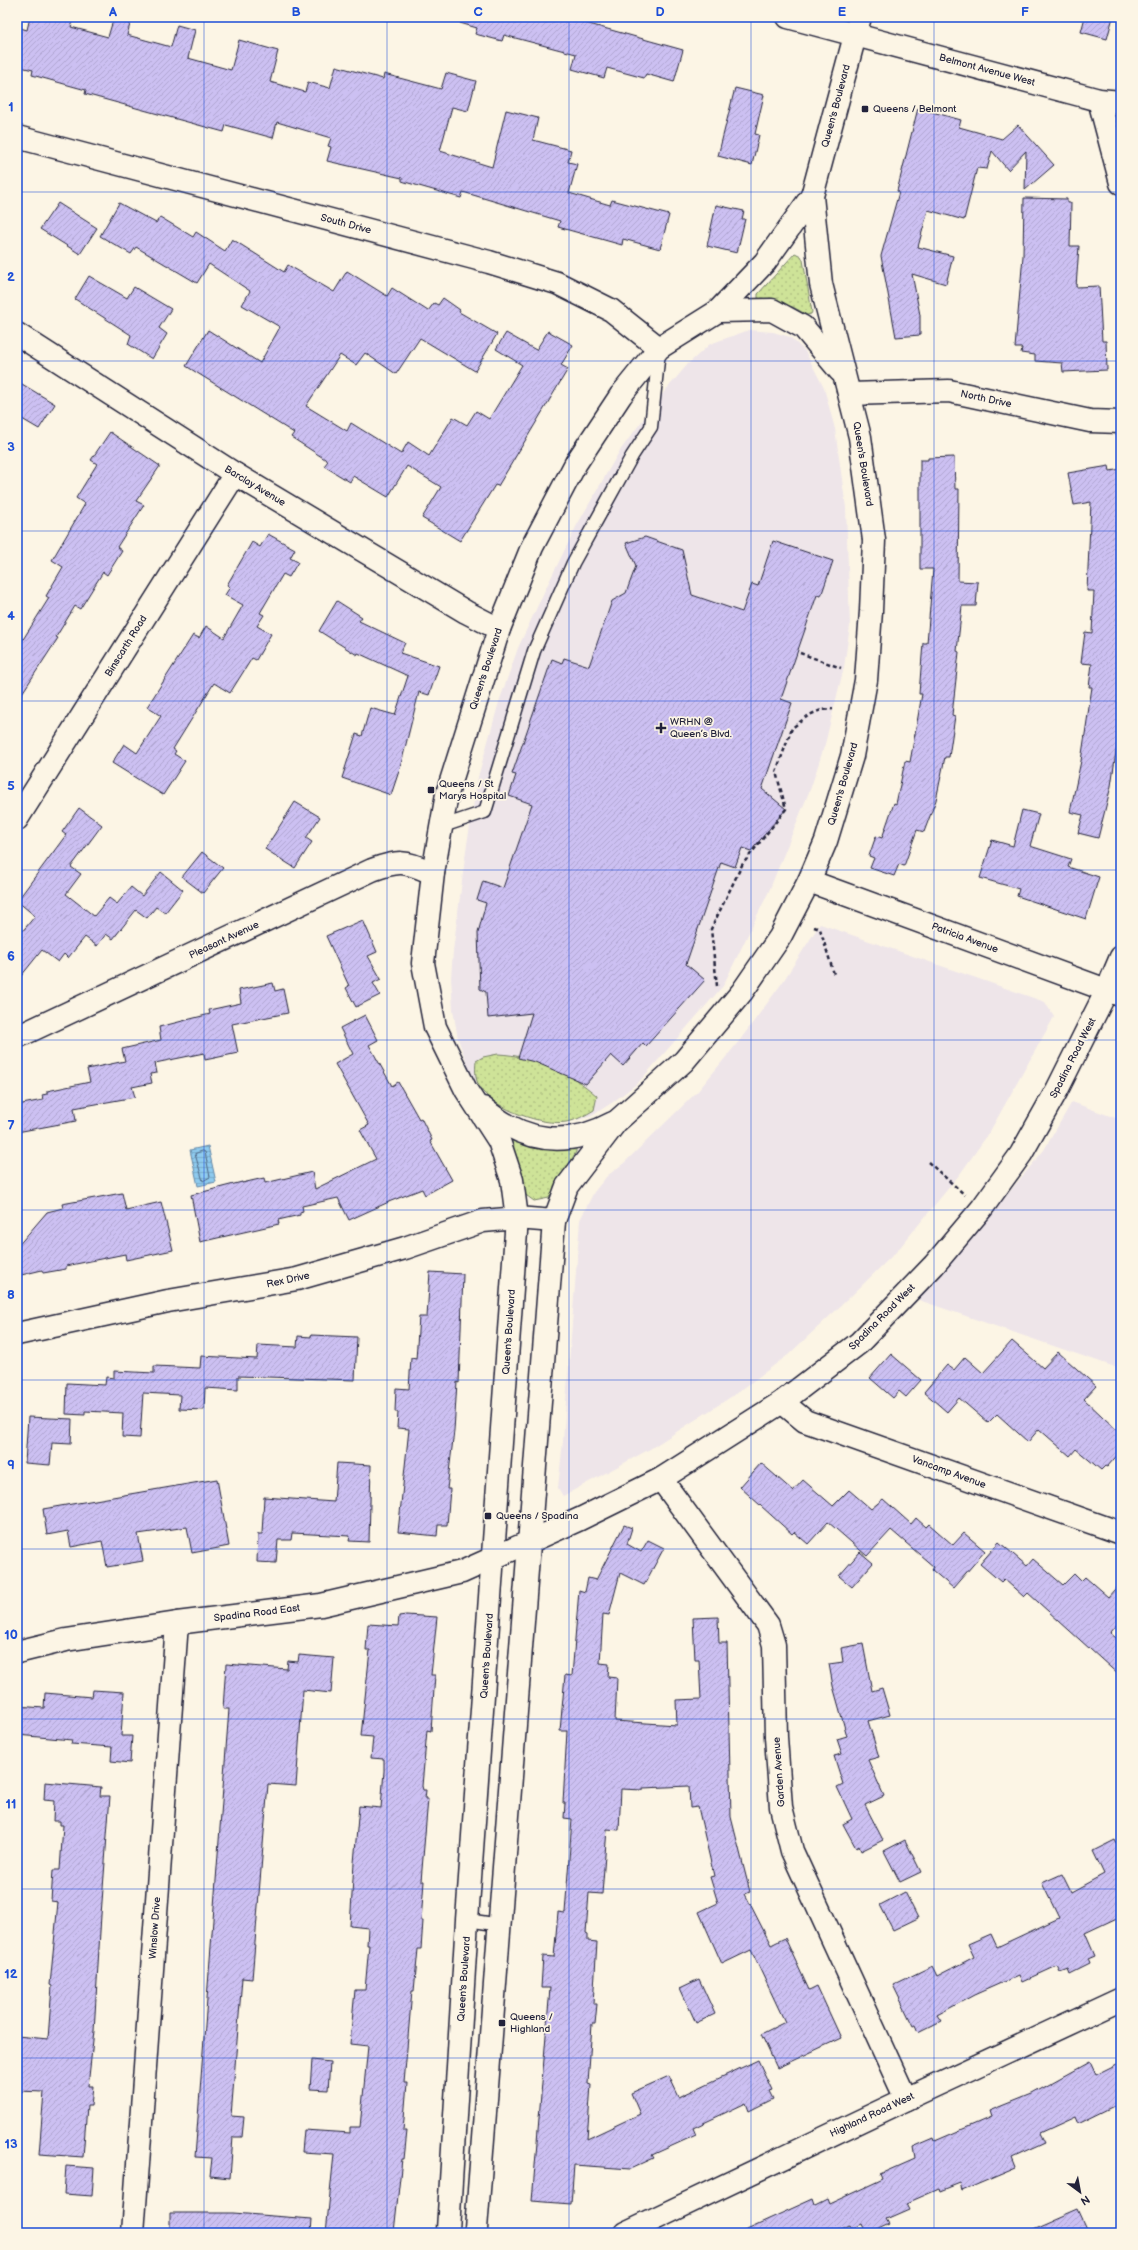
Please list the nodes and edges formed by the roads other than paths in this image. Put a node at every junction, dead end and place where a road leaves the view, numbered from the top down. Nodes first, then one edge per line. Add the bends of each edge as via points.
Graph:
1 (788, 17) edge
2 (857, 26) edge
3 (1099, 100) junction
4 (1121, 102) edge
5 (17, 137) edge
6 (1121, 183) edge
7 (812, 196) junction
8 (718, 311) junction
9 (17, 334) edge
10 (660, 348) junction
11 (847, 385) junction
12 (1121, 422) edge
13 (235, 474) junction
14 (499, 629) junction
15 (17, 819) edge
16 (440, 827) junction
17 (433, 873) junction
18 (809, 881) junction
19 (1121, 957) edge
20 (1114, 993) edge
21 (17, 1037) edge
22 (466, 1090) junction
23 (616, 1122) junction
24 (517, 1218) junction
25 (554, 1221) junction
26 (17, 1334) edge
27 (782, 1402) junction
28 (660, 1479) junction
29 (1121, 1533) edge
30 (528, 1543) junction
31 (494, 1558) junction
32 (177, 1623) junction
33 (17, 1652) edge
34 (467, 1920) junction
35 (500, 1925) junction
36 (1121, 1999) edge
37 (906, 2098) junction
38 (132, 2233) edge
39 (449, 2233) edge
40 (474, 2233) edge
41 (625, 2233) edge

1 - 2 street, Belmont Avenue West
2 - 3 street, Belmont Avenue West
2 - 7 street, Queen's Boulevard
3 - 4 street, Belmont Avenue West
3 - 6 street
5 - 10 street, South Drive via 489,262 557,283 611,310
7 - 8 street, Queen's Boulevard via 765,262
7 - 11 street, Queen's Boulevard via 821,284
8 - 10 street, Queen's Boulevard
8 - 11 street, Queen's Boulevard via 772,310 803,327
9 - 13 street, Barclay Avenue
10 - 14 street, Queen's Boulevard via 621,395 576,463 532,547
10 - 16 lane via 651,427 632,456 573,563 534,651 485,812
11 - 12 street, North Drive via 949,391 1090,421
11 - 18 street, Queen's Boulevard via 860,437 874,540 867,665 860,723 852,756 836,813
13 - 14 street, Barclay Avenue via 466,612
13 - 15 street, Binscarth Road
14 - 16 street, Queen's Boulevard via 447,794
16 - 17 street, Queen's Boulevard
17 - 21 street, Pleasant Avenue via 406,862 393,863 372,870
17 - 22 street, Queen's Boulevard via 424,963 435,1027
18 - 20 street, Patricia Avenue
18 - 23 street, Queen's Boulevard via 780,936 742,992 684,1061
19 - 20 street, Spadina Road West
20 - 27 street, Spadina Road West via 1021,1154 982,1208 934,1265 858,1342
22 - 23 street, Queen's Boulevard via 484,1109 510,1128 537,1138 568,1139 600,1130
22 - 24 street, Queen's Boulevard via 499,1141 512,1180
23 - 25 street, Queen's Boulevard via 567,1186
24 - 25 street, Rex Drive
24 - 26 street, Rex Drive via 483,1220 405,1248 297,1279 168,1301
24 - 31 street, Queen's Boulevard
25 - 30 street, Queen's Boulevard
27 - 28 street, Spadina Road West
27 - 29 street, Vancamp Avenue via 805,1421
28 - 30 street, Spadina Road West
28 - 37 street, Garden Avenue via 768,1625 774,1645 780,1808 792,1851
30 - 31 street, Spadina Road West
30 - 35 street, Queen's Boulevard
31 - 32 street, Spadina Road East via 462,1572 321,1605
31 - 34 street, Queen's Boulevard
32 - 33 street, Spadina Road East via 66,1640
32 - 38 street, Winslow Drive
34 - 35 lane
34 - 39 street, Queen's Boulevard
35 - 40 street, Queen's Boulevard
36 - 37 street, Highland Road West
37 - 41 street, Highland Road West

